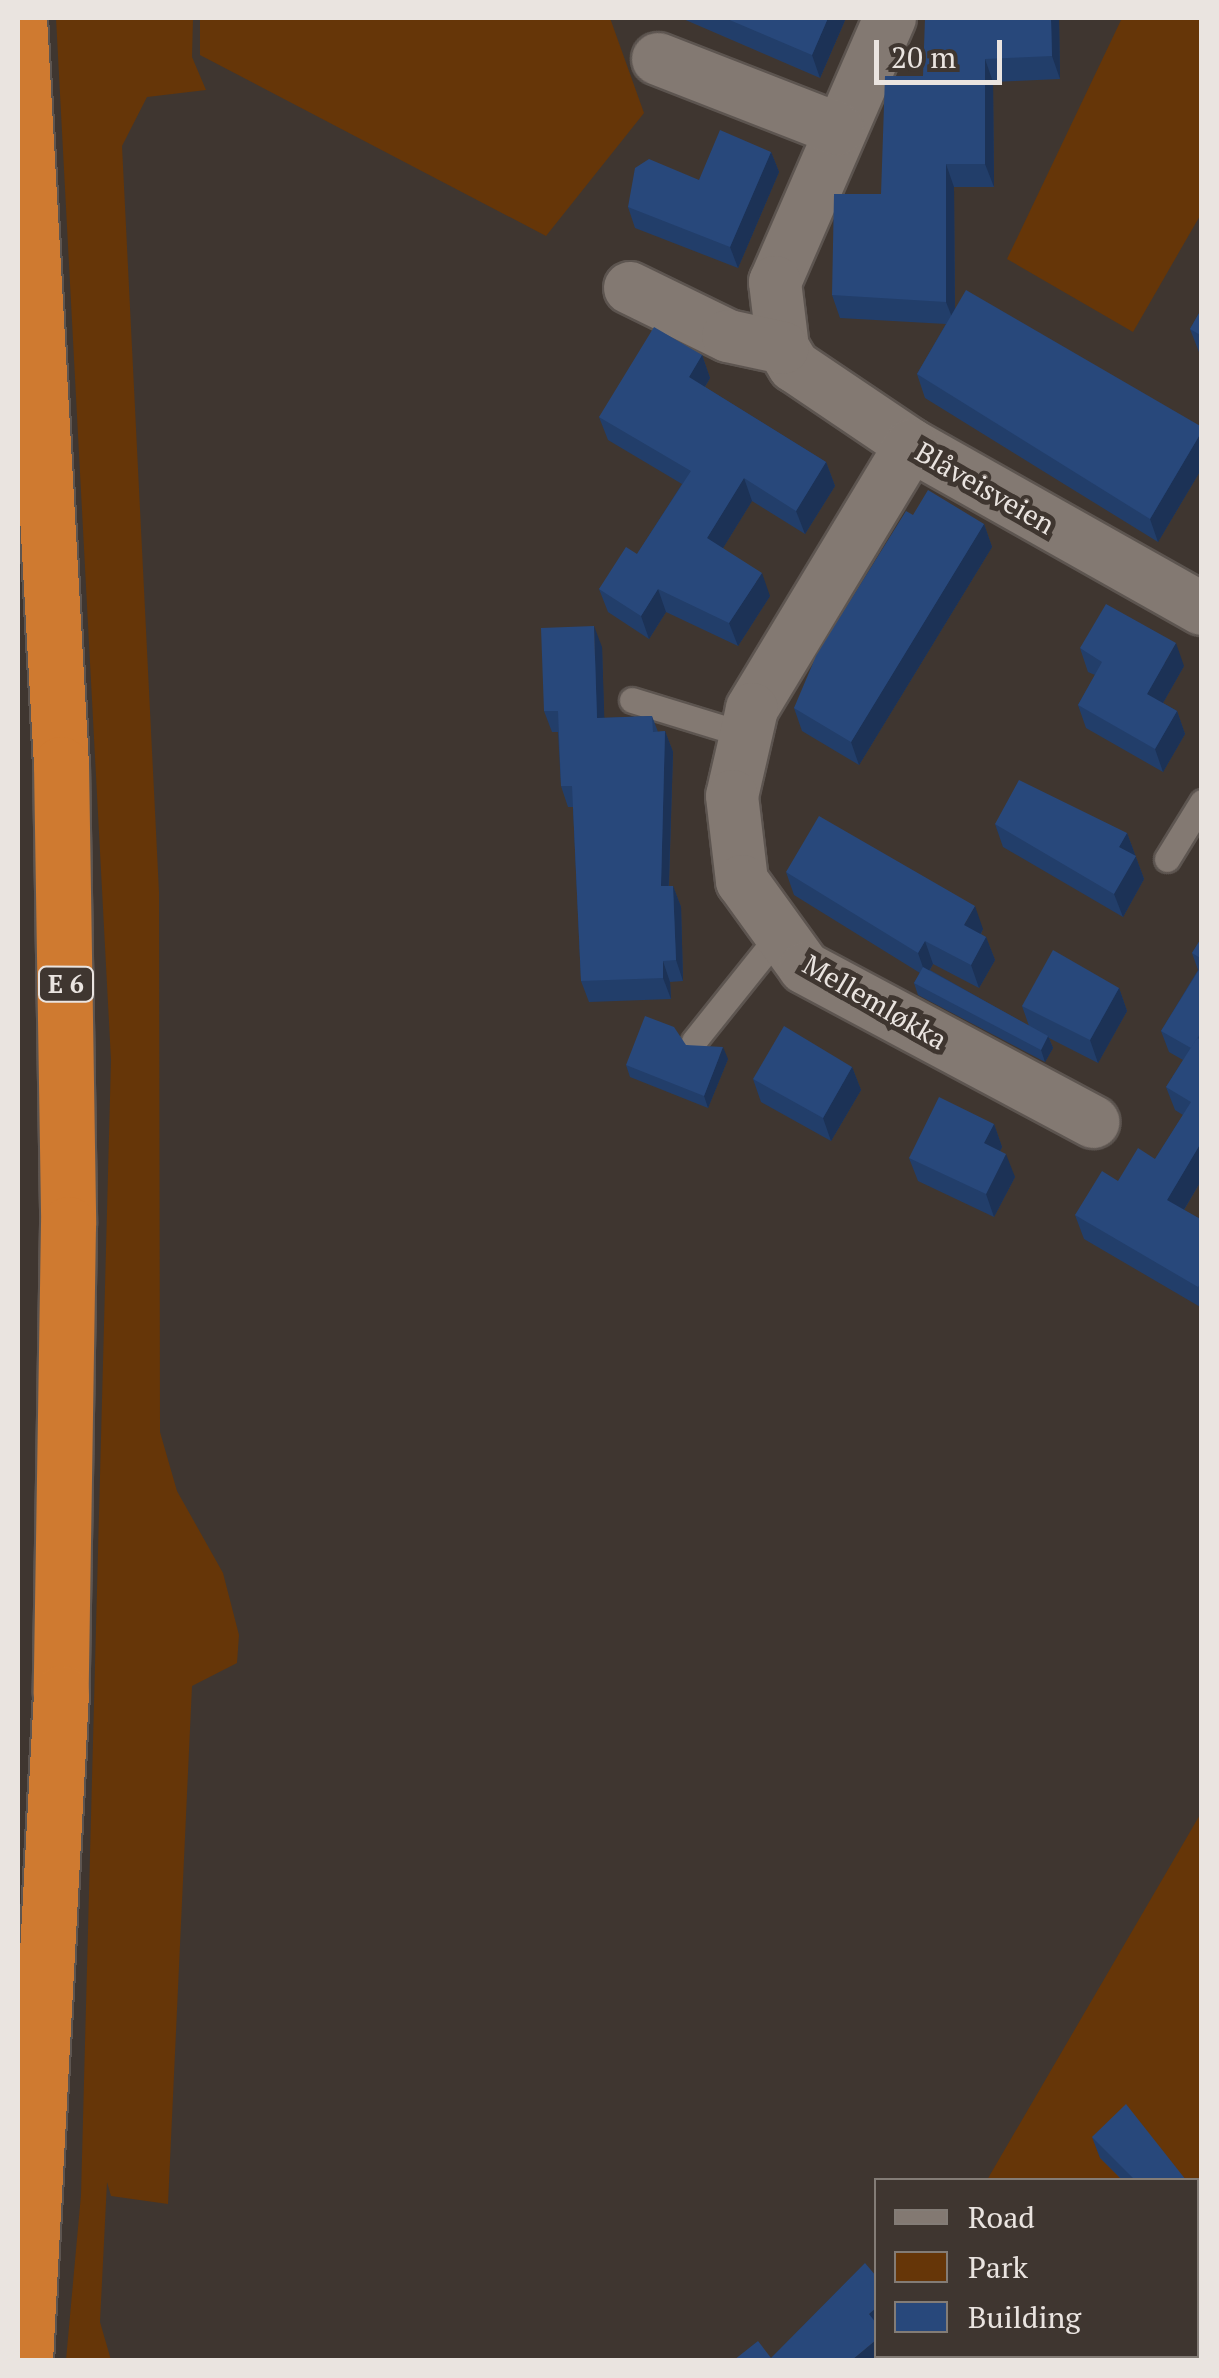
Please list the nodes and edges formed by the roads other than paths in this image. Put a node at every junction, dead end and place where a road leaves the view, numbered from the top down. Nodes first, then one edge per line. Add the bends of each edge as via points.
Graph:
1 (19, 18) edge
2 (890, 18) edge
3 (658, 59) dead end
4 (838, 129) junction
5 (630, 288) dead end
6 (783, 348) junction
7 (911, 445) junction
8 (1202, 609) edge
9 (632, 700) dead end
10 (746, 735) junction
11 (1202, 802) edge
12 (1167, 859) dead end
13 (778, 936) junction
14 (694, 1040) dead end
15 (1092, 1122) dead end
16 (26, 2360) edge

1 - 16 highway, E 6 via 58,686 68,1224 61,1692
2 - 4 street
3 - 4 street
4 - 6 street via 775,282
5 - 6 street via 728,336
6 - 7 street, Blåveisveien via 794,366
7 - 8 street, Blåveisveien
7 - 10 street, Mellemløkka via 770,677
9 - 10 lane
10 - 13 street, Mellemløkka via 732,796 742,881
11 - 12 lane
13 - 14 lane
13 - 15 street, Mellemløkka via 805,968

